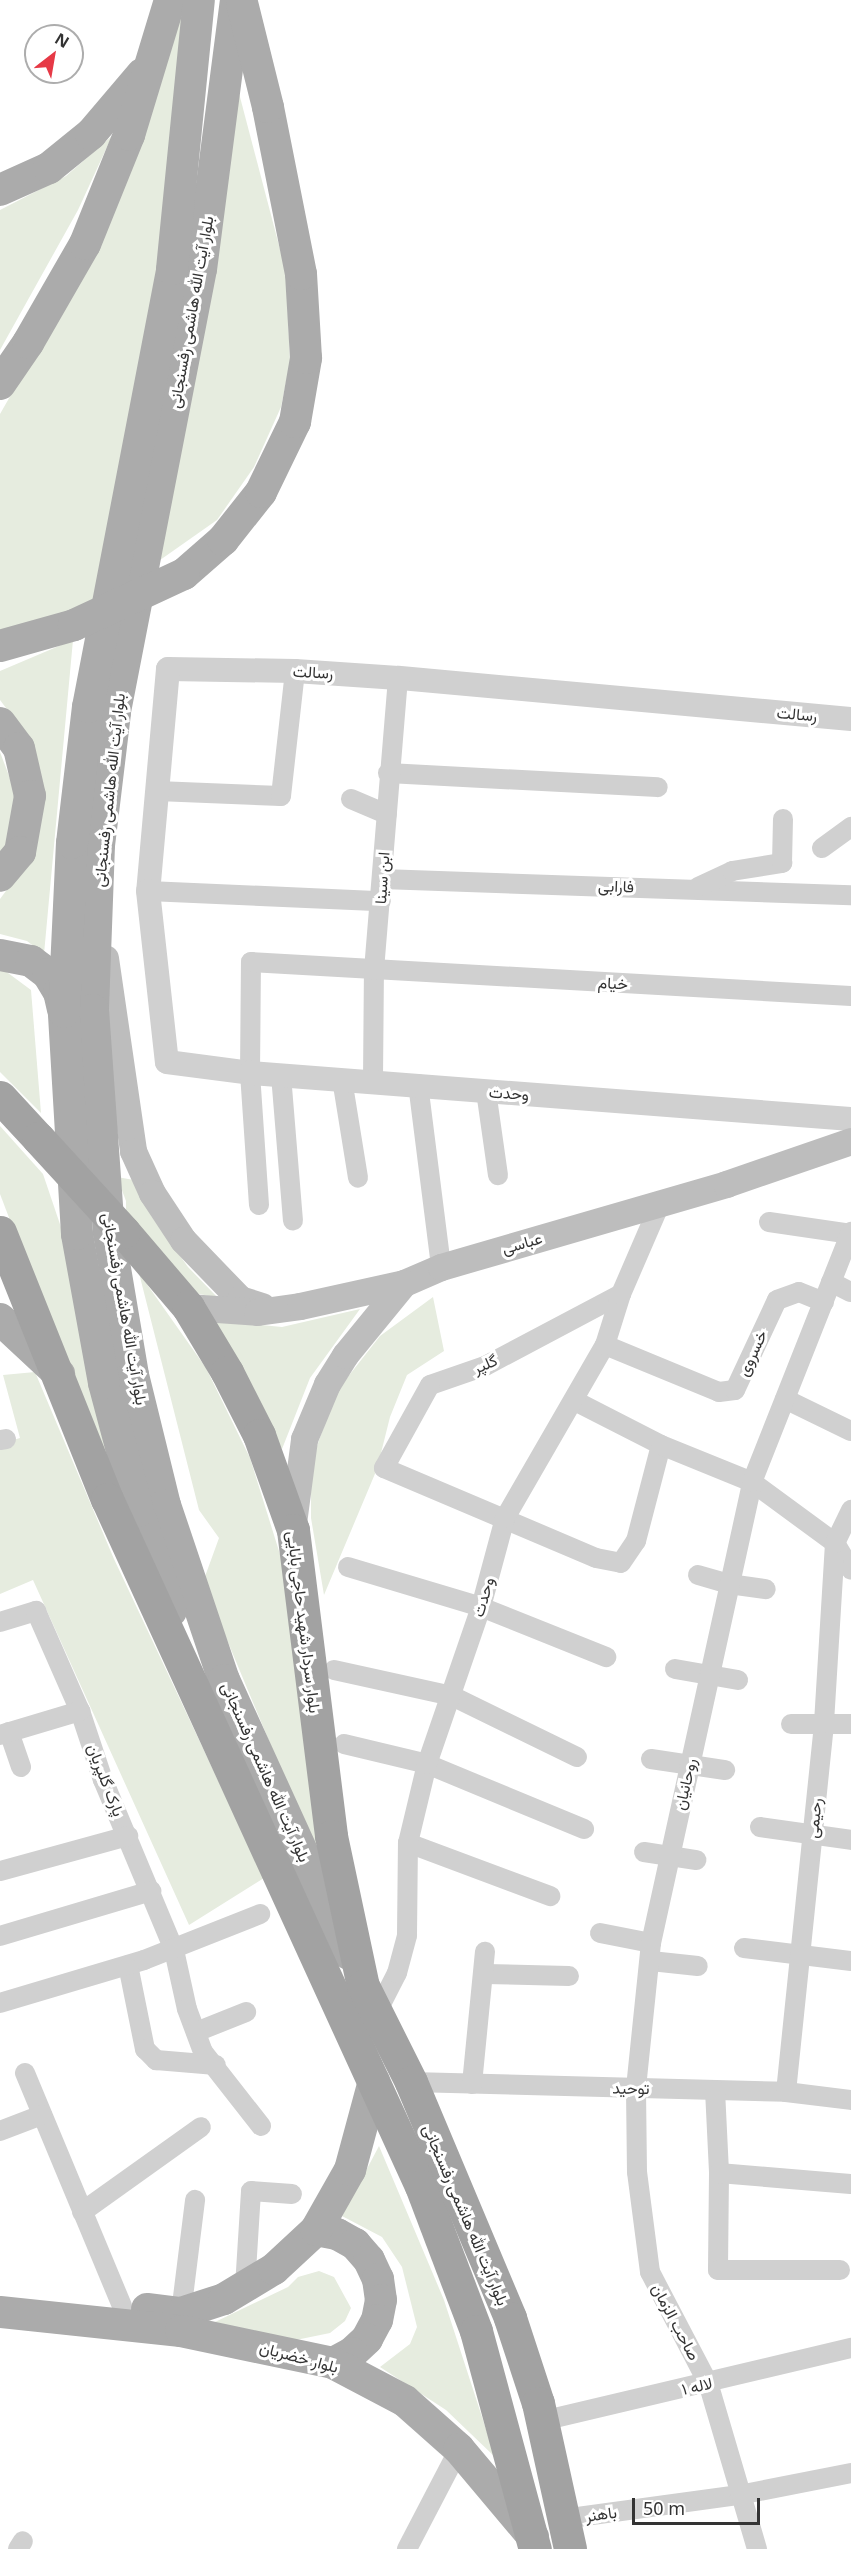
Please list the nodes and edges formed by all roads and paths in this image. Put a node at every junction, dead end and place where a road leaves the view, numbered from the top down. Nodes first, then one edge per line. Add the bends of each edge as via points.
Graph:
1 (170, 0) edge
2 (199, 0) edge
3 (236, 0) edge
4 (242, 0) edge
5 (151, 64) junction
6 (0, 190) edge
7 (0, 384) edge
8 (0, 646) edge
9 (295, 670) junction
10 (398, 678) junction
11 (851, 719) edge
12 (0, 723) edge
13 (388, 773) junction
14 (658, 787) dead end
15 (157, 791) junction
16 (351, 800) dead end
17 (387, 814) junction
18 (783, 819) dead end
19 (851, 827) edge
20 (822, 848) dead end
21 (0, 876) edge
22 (382, 879) junction
23 (696, 888) junction
24 (148, 891) junction
25 (851, 895) edge
26 (97, 899) junction
27 (381, 901) junction
28 (0, 955) edge
29 (374, 970) junction
30 (851, 996) edge
31 (64, 1012) junction
32 (167, 1062) joint
33 (250, 1073) junction
34 (281, 1075) junction
35 (342, 1079) junction
36 (373, 1079) junction
37 (418, 1084) junction
38 (486, 1091) junction
39 (0, 1097) edge
40 (851, 1119) edge
41 (851, 1141) edge
42 (498, 1175) dead end
43 (358, 1178) dead end
44 (660, 1203) junction
45 (259, 1205) dead end
46 (293, 1221) dead end
47 (769, 1222) dead end
48 (0, 1232) edge
49 (851, 1233) edge
50 (441, 1267) junction
51 (831, 1282) junction
52 (404, 1283) junction
53 (851, 1292) edge
54 (621, 1294) junction
55 (824, 1302) junction
56 (188, 1306) junction
57 (274, 1310) junction
58 (0, 1319) edge
59 (605, 1345) junction
60 (60, 1375) junction
61 (785, 1399) junction
62 (575, 1401) junction
63 (851, 1431) edge
64 (661, 1446) junction
65 (752, 1482) junction
66 (851, 1510) edge
67 (505, 1518) junction
68 (292, 1527) junction
69 (835, 1543) junction
70 (348, 1567) dead end
71 (851, 1570) edge
72 (698, 1575) dead end
73 (729, 1584) junction
74 (766, 1589) dead end
75 (481, 1607) junction
76 (0, 1622) edge
77 (606, 1657) dead end
78 (675, 1669) dead end
79 (334, 1670) dead end
80 (709, 1675) junction
81 (738, 1680) dead end
82 (199, 1694) junction
83 (453, 1696) junction
84 (80, 1711) junction
85 (791, 1724) dead end
86 (824, 1724) junction
87 (851, 1725) edge
88 (5, 1734) edge
89 (344, 1744) dead end
90 (577, 1757) dead end
91 (651, 1759) dead end
92 (427, 1764) junction
93 (21, 1767) dead end
94 (688, 1767) junction
95 (725, 1770) dead end
96 (760, 1827) dead end
97 (584, 1829) dead end
98 (128, 1836) junction
99 (813, 1836) junction
100 (851, 1840) edge
101 (408, 1843) junction
102 (644, 1852) dead end
103 (669, 1857) junction
104 (696, 1860) dead end
105 (0, 1871) edge
106 (151, 1891) junction
107 (550, 1896) dead end
108 (260, 1914) dead end
109 (600, 1933) dead end
110 (0, 1936) edge
111 (744, 1948) dead end
112 (174, 1950) junction
113 (485, 1952) dead end
114 (651, 1952) junction
115 (800, 1956) junction
116 (851, 1961) edge
117 (128, 1965) junction
118 (698, 1966) dead end
119 (484, 1974) junction
120 (569, 1976) dead end
121 (370, 2000) junction
122 (0, 2003) edge
123 (246, 2012) dead end
124 (196, 2032) junction
125 (216, 2065) junction
126 (25, 2073) dead end
127 (374, 2081) junction
128 (411, 2082) junction
129 (472, 2084) junction
130 (636, 2088) junction
131 (715, 2090) junction
132 (786, 2092) junction
133 (851, 2100) edge
134 (42, 2115) junction
135 (261, 2126) dead end
136 (201, 2127) dead end
137 (0, 2131) edge
138 (719, 2173) junction
139 (851, 2184) edge
140 (292, 2194) dead end
141 (195, 2200) dead end
142 (82, 2212) junction
143 (316, 2230) junction
144 (840, 2270) dead end
145 (245, 2287) junction
146 (0, 2292) edge
147 (122, 2306) junction
148 (0, 2312) edge
149 (181, 2313) junction
150 (851, 2348) edge
151 (333, 2363) junction
152 (708, 2383) junction
153 (542, 2421) junction
154 (459, 2449) junction
155 (851, 2473) edge
156 (739, 2495) junction
157 (567, 2534) edge
158 (534, 2543) edge
159 (407, 2549) edge
160 (757, 2549) edge

1 - 5 main road
2 - 31 main road, بلوار آیت الله هاشمی رفسنجانی via 172,269 88,707 72,843
3 - 26 main road, بلوار آیت الله هاشمی رفسنجانی via 201,269 115,712 99,845
4 - 8 main road, bridge via 268,106 301,274 306,358 295,422 261,492 223,540 184,574 74,625
5 - 6 main road via 91,134 49,168
5 - 7 main road via 129,135 85,244
9 - 10 street, رسالت
9 - 15 street, رسالت via 168,669
9 - 15 street via 281,796
10 - 11 street, رسالت
10 - 13 street, ابن سینا
12 - 21 main road via 19,748 30,796 20,852
13 - 14 street
13 - 17 street, ابن سینا
15 - 24 street, رسالت
16 - 17 street
17 - 22 street, ابن سینا
18 - 23 street via 783,863 732,871
19 - 20 street
22 - 23 street, فارابی
22 - 27 street, ابن سینا
23 - 25 street, فارابی
24 - 27 street
24 - 32 street, رسالت
26 - 57 main road via 132,1151 152,1193 183,1239 217,1279 240,1299
26 - 121 main road, بلوار آیت الله هاشمی رفسنجانی via 93,1010 109,1233 133,1375 162,1494 224,1680
27 - 29 street, ابن سینا
28 - 31 main road via 31,961 48,974 59,992
29 - 30 street, خیام
29 - 33 street, خیام via 251,962
29 - 36 street, ابن سینا
31 - 82 main road, بلوار آیت الله هاشمی رفسنجانی via 77,1233 104,1383 138,1511
32 - 33 street, وحدت
33 - 34 street, وحدت
33 - 45 street
34 - 35 street, وحدت
34 - 46 street
35 - 36 street, وحدت
35 - 43 street
36 - 37 street, وحدت
37 - 38 street, وحدت
37 - 50 street
38 - 40 street, وحدت
38 - 42 street
39 - 56 highway, بلوار سردار شهید حاجی بابایی, bridge
41 - 44 main road, عباسی
44 - 50 main road, عباسی
44 - 54 street, وحدت
47 - 49 street
48 - 60 highway
49 - 51 street, روحانیان
50 - 52 main road, عباسی
51 - 53 street
51 - 55 street, روحانیان
52 - 57 main road, عباسی
52 - 68 main road via 345,1355 322,1393 304,1439
54 - 59 street, وحدت
54 - 67 street, گلپر via 485,1366 430,1385 384,1468
55 - 59 street, خسروی via 799,1292 777,1300 735,1390 719,1392
55 - 61 street, روحانیان
56 - 57 main road, عباسی
56 - 68 highway, بلوار سردار شهید حاجی بابایی via 259,1436
58 - 60 main road
59 - 62 street, وحدت
60 - 82 highway via 107,1499
61 - 63 street
61 - 65 street, روحانیان
62 - 64 street
62 - 67 street, وحدت
64 - 65 street
64 - 67 street via 636,1541 621,1563 596,1558
65 - 69 street
65 - 73 street, روحانیان
66 - 69 street
67 - 75 street, وحدت
68 - 121 highway, بلوار سردار شهید حاجی بابایی via 331,1836
69 - 71 street
69 - 86 street, رحیمی
70 - 75 street
72 - 73 street
73 - 74 street
73 - 80 street, روحانیان
75 - 77 street
75 - 83 street, وحدت
76 - 84 street, پارک گلپریان via 36,1611
78 - 80 street
79 - 83 street
80 - 81 street
80 - 94 street, روحانیان
82 - 127 highway, بلوار آیت الله هاشمی رفسنجانی
83 - 90 street
83 - 92 street, وحدت
84 - 88 street
84 - 98 street, پارک گلپریان via 103,1780
85 - 86 street
86 - 87 street
86 - 99 street, رحیمی
88 - 93 street
89 - 92 street
91 - 94 street
92 - 97 street
92 - 101 street, وحدت
94 - 95 street
94 - 103 street, روحانیان
96 - 99 street
98 - 105 street
98 - 106 street, پارک گلپریان
99 - 100 street
99 - 115 street, رحیمی
101 - 107 street
101 - 121 street, وحدت via 407,1935 397,1973
102 - 103 street
103 - 104 street
103 - 114 street, روحانیان
106 - 110 street
106 - 112 street, پارک گلپریان
108 - 112 street
109 - 114 street
111 - 115 street
112 - 117 street
112 - 124 street, پارک گلپریان
113 - 119 street
114 - 118 street
114 - 130 street, روحانیان
115 - 116 street
115 - 132 street, رحیمی
117 - 122 street
117 - 125 street via 145,2049 156,2060
119 - 120 street
119 - 129 street
121 - 128 highway, بلوار آیت الله هاشمی رفسنجانی
123 - 124 street
124 - 125 street, پارک گلپریان via 203,2052
125 - 135 street, پارک گلپریان
126 - 134 street
127 - 143 main road via 350,2170
127 - 158 highway, بلوار آیت الله هاشمی رفسنجانی via 421,2186 476,2331
128 - 129 street, توحید
128 - 153 highway, بلوار آیت الله هاشمی رفسنجانی via 510,2318
129 - 130 street, توحید
130 - 131 street, توحید
130 - 152 street, صاحب الزمان via 637,2172 650,2272
131 - 132 street, توحید
131 - 138 street
132 - 133 street, توحید
134 - 137 street
134 - 142 street
136 - 142 street
138 - 139 street
138 - 144 street via 718,2270
140 - 145 street via 251,2191
141 - 149 street
142 - 147 street
143 - 145 main road via 274,2269
143 - 151 main road via 337,2234 355,2244 378,2279 381,2300 372,2330 352,2354
145 - 149 main road via 224,2300
146 - 147 main road
147 - 149 main road
148 - 151 main road, بلوار خضریان via 181,2331
150 - 152 street, لاله ۱
151 - 154 main road, بلوار خضریان via 405,2401
152 - 153 street, لاله ۱
152 - 156 street, صاحب الزمان
153 - 157 highway, بلوار آیت الله هاشمی رفسنجانی
154 - 158 main road, بلوار خضریان
154 - 159 street
155 - 156 street, باهنر
156 - 157 street, باهنر
156 - 160 street, صاحب الزمان

